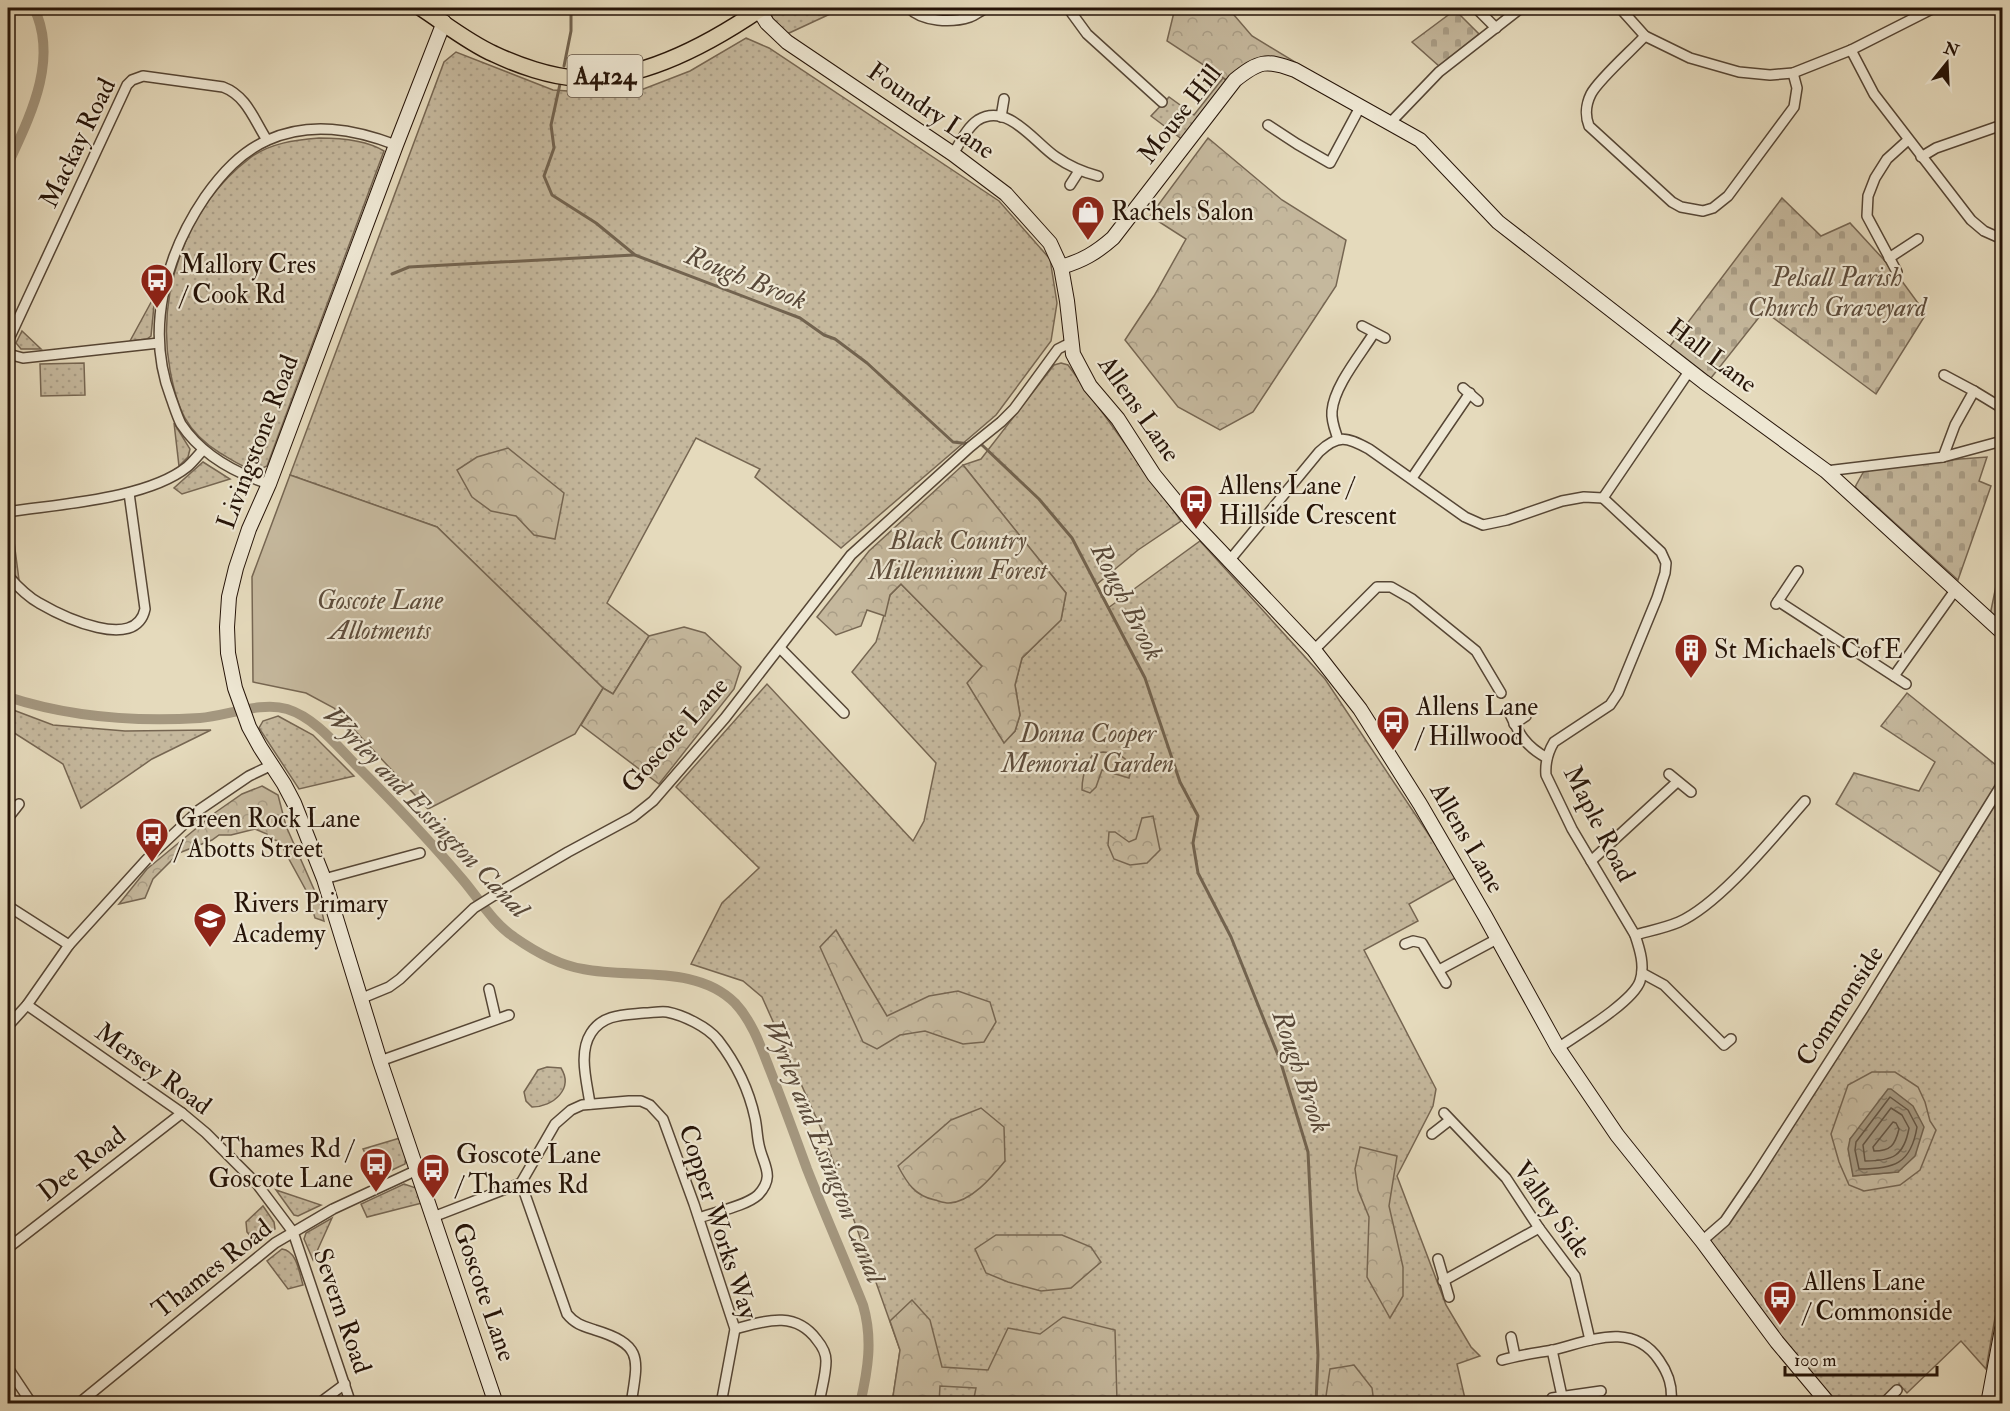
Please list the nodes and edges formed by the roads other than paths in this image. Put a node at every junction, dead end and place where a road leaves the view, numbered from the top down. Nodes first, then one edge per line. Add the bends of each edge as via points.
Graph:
1 (421, 8) edge
2 (909, 8) edge
3 (987, 8) edge
4 (1068, 8) edge
5 (1476, 8) edge
6 (1521, 8) edge
7 (1620, 8) edge
8 (1934, 8) edge
9 (761, 9) edge
10 (444, 22) junction
11 (1496, 28) junction
12 (1645, 36) junction
13 (1851, 50) junction
14 (1793, 73) junction
15 (1004, 99) dead end
16 (1162, 102) dead end
17 (1360, 107) junction
18 (1001, 117) junction
19 (1390, 123) junction
20 (1268, 125) dead end
21 (2002, 125) edge
22 (267, 140) junction
23 (1908, 140) junction
24 (396, 145) junction
25 (953, 154) junction
26 (1921, 157) junction
27 (1078, 171) junction
28 (1098, 176) dead end
29 (1070, 184) dead end
30 (1918, 239) dead end
31 (2002, 239) edge
32 (1889, 258) junction
33 (1060, 267) junction
34 (1897, 272) dead end
35 (1362, 326) dead end
36 (1374, 333) junction
37 (1385, 338) dead end
38 (8, 341) edge
39 (159, 343) junction
40 (1071, 343) junction
41 (8, 354) edge
42 (1690, 370) junction
43 (1944, 375) dead end
44 (1974, 391) junction
45 (1478, 400) dead end
46 (2002, 408) edge
47 (1338, 439) junction
48 (2002, 441) edge
49 (203, 450) junction
50 (1943, 457) junction
51 (1826, 471) junction
52 (1412, 478) junction
53 (269, 484) junction
54 (129, 493) junction
55 (1603, 498) junction
56 (8, 512) edge
57 (1229, 561) junction
58 (1798, 571) dead end
59 (8, 576) edge
60 (1956, 589) junction
61 (2002, 632) edge
62 (780, 648) junction
63 (1314, 650) junction
64 (1894, 676) junction
65 (1906, 684) dead end
66 (1501, 693) dead end
67 (1509, 712) dead end
68 (844, 713) dead end
69 (1526, 716) dead end
70 (1514, 724) junction
71 (1547, 758) junction
72 (272, 765) junction
73 (1669, 774) dead end
74 (1677, 782) junction
75 (2002, 784) edge
76 (1691, 792) dead end
77 (1805, 801) dead end
78 (18, 804) dead end
79 (1782, 810) dead end
80 (1791, 817) junction
81 (8, 819) edge
82 (420, 853) dead end
83 (1591, 861) junction
84 (324, 879) junction
85 (8, 906) edge
86 (1635, 936) junction
87 (1497, 939) junction
88 (1405, 944) dead end
89 (69, 945) junction
90 (1439, 970) junction
91 (1642, 973) junction
92 (1446, 983) dead end
93 (489, 989) dead end
94 (360, 999) junction
95 (27, 1005) junction
96 (509, 1014) dead end
97 (496, 1019) junction
98 (8, 1026) edge
99 (1731, 1039) dead end
100 (1558, 1048) junction
101 (380, 1061) junction
102 (590, 1104) junction
103 (182, 1113) junction
104 (1432, 1134) dead end
105 (417, 1170) junction
106 (520, 1184) junction
107 (433, 1217) junction
108 (699, 1218) junction
109 (1539, 1228) junction
110 (293, 1232) junction
111 (1702, 1241) junction
112 (8, 1248) edge
113 (1438, 1259) dead end
114 (1443, 1281) junction
115 (1449, 1297) dead end
116 (735, 1329) junction
117 (2002, 1329) edge
118 (1511, 1337) dead end
119 (1590, 1340) junction
120 (1552, 1350) junction
121 (2000, 1354) edge
122 (1515, 1356) junction
123 (1502, 1360) dead end
124 (8, 1368) edge
125 (345, 1384) junction
126 (1897, 1390) dead end
127 (1601, 1391) dead end
128 (32, 1404) edge
129 (78, 1404) edge
130 (318, 1404) edge
131 (351, 1404) edge
132 (496, 1404) edge
133 (631, 1404) edge
134 (721, 1404) edge
135 (819, 1404) edge
136 (1671, 1404) edge
137 (1829, 1404) edge
138 (1883, 1404) edge
139 (1988, 1404) edge

1 - 10 main road, A4124
2 - 3 street via 915,14 944,20 969,17
4 - 16 street via 1087,34
5 - 11 street
6 - 11 street
7 - 12 street
8 - 13 street
9 - 10 main road, A4124 via 663,62 626,75 577,78 531,69 493,54
9 - 25 street, Foundry Lane via 767,23 787,42
10 - 24 street, Livingstone Road
11 - 19 street via 1439,72
12 - 14 street via 1690,58 1739,72
12 - 14 street via 1591,94 1587,120 1672,202 1692,210 1713,208 1728,196 1794,108 1797,88
13 - 14 street
13 - 23 street via 1874,94
15 - 18 street
17 - 19 street, Mouse Hill
17 - 20 street via 1334,165
17 - 33 street, Mouse Hill via 1295,70 1274,62 1261,63 1235,80 1113,238 1095,254
18 - 25 street via 979,120
18 - 27 street via 1014,122
19 - 42 street, Hall Lane via 1420,140 1524,244
21 - 26 street via 1936,147
22 - 24 street via 319,128 342,129
22 - 38 street, Mackay Road via 244,101 230,90 143,75 132,80
22 - 39 street via 245,152 220,177 190,220 174,253 163,292
23 - 26 street
23 - 32 street via 1887,159 1868,196 1867,216
24 - 53 street, Livingstone Road
25 - 33 street, Foundry Lane via 1006,194 1031,220 1050,243
26 - 31 street via 1971,220
27 - 28 street
27 - 29 street
30 - 32 street
32 - 34 street
33 - 40 street, Allens Lane
35 - 36 street
36 - 37 street
36 - 47 street via 1336,394 1331,412
39 - 41 street via 23,358
39 - 49 street via 164,378 180,423
40 - 57 street, Allens Lane via 1090,386 1118,419 1154,475
40 - 62 street, Goscote Lane via 1058,349 1014,409 851,555
42 - 51 street, Hall Lane
42 - 55 street
43 - 44 street
44 - 46 street
44 - 50 street
45 - 52 street via 1467,391
47 - 52 street via 1353,440
47 - 57 street via 1319,452
48 - 50 street
49 - 53 street via 229,467
49 - 54 street via 169,479
50 - 51 street
51 - 60 street, Hall Lane
52 - 55 street via 1465,517 1483,525 1584,496
53 - 72 street, Livingstone Road via 236,568 227,627 235,688 249,727
54 - 56 street
54 - 59 street via 145,609 139,624 104,629 70,618 38,603
55 - 71 street, Maple Road via 1661,552 1665,573 1622,685 1610,705 1554,742
57 - 63 street, Allens Lane
58 - 64 street via 1777,602
60 - 61 street, Hall Lane
60 - 64 street
62 - 68 street
62 - 94 street, Goscote Lane via 651,804 474,908 400,979
63 - 66 street via 1377,587 1391,586 1476,651 1491,684
63 - 87 street, Allens Lane via 1360,709
64 - 65 street
67 - 70 street
69 - 70 street
70 - 71 street via 1532,750
71 - 83 street, Maple Road via 1546,775
72 - 84 street, Livingstone Road via 294,803
72 - 89 street via 199,810 147,859
73 - 74 street
74 - 76 street
74 - 83 street
75 - 111 street, Commonside via 1768,1156 1725,1221
77 - 80 street
78 - 81 street
79 - 80 street
80 - 86 street via 1699,909 1679,922
82 - 84 street
83 - 86 street, Maple Road
84 - 94 street, Livingstone Road
85 - 89 street
86 - 91 street, Maple Road
87 - 90 street
87 - 100 street, Allens Lane
88 - 90 street via 1422,943
89 - 95 street
90 - 92 street
91 - 99 street via 1664,985 1724,1045
91 - 100 street via 1640,983 1624,1001
93 - 97 street
94 - 101 street, Goscote Lane
95 - 98 street
95 - 103 street, Mersey Road
96 - 97 street
97 - 101 street
100 - 111 street, Allens Lane via 1617,1135
101 - 105 street, Goscote Lane
102 - 106 street, Copper Works Way via 562,1116
102 - 108 street, Copper Works Way via 641,1101 656,1111 663,1119
102 - 108 street via 584,1065 586,1048 590,1034 607,1018 666,1012 717,1039 744,1083 769,1174 765,1186 747,1202
103 - 110 street, Mersey Road via 257,1184
103 - 112 street, Dee Road
104 - 109 street, Valley Side via 1447,1116 1506,1178
105 - 107 street, Goscote Lane
105 - 110 street, Thames Road
106 - 107 street
106 - 133 street via 567,1314 579,1325 622,1340 633,1353 637,1364
107 - 132 street, Goscote Lane
108 - 116 street, Copper Works Way
109 - 114 street
109 - 119 street, Valley Side via 1575,1276
110 - 125 street, Severn Road
110 - 129 street, Thames Road
111 - 137 street, Allens Lane
113 - 114 street
114 - 115 street
116 - 134 street, Copper Works Way
116 - 135 street via 774,1319 794,1322 812,1333 826,1361
117 - 121 street
118 - 122 street
119 - 120 street
119 - 136 street via 1633,1338 1653,1350 1667,1371
120 - 122 street
120 - 127 street via 1557,1397
121 - 139 street
122 - 123 street
124 - 128 street
125 - 130 street
125 - 131 street, Severn Road
126 - 138 street

